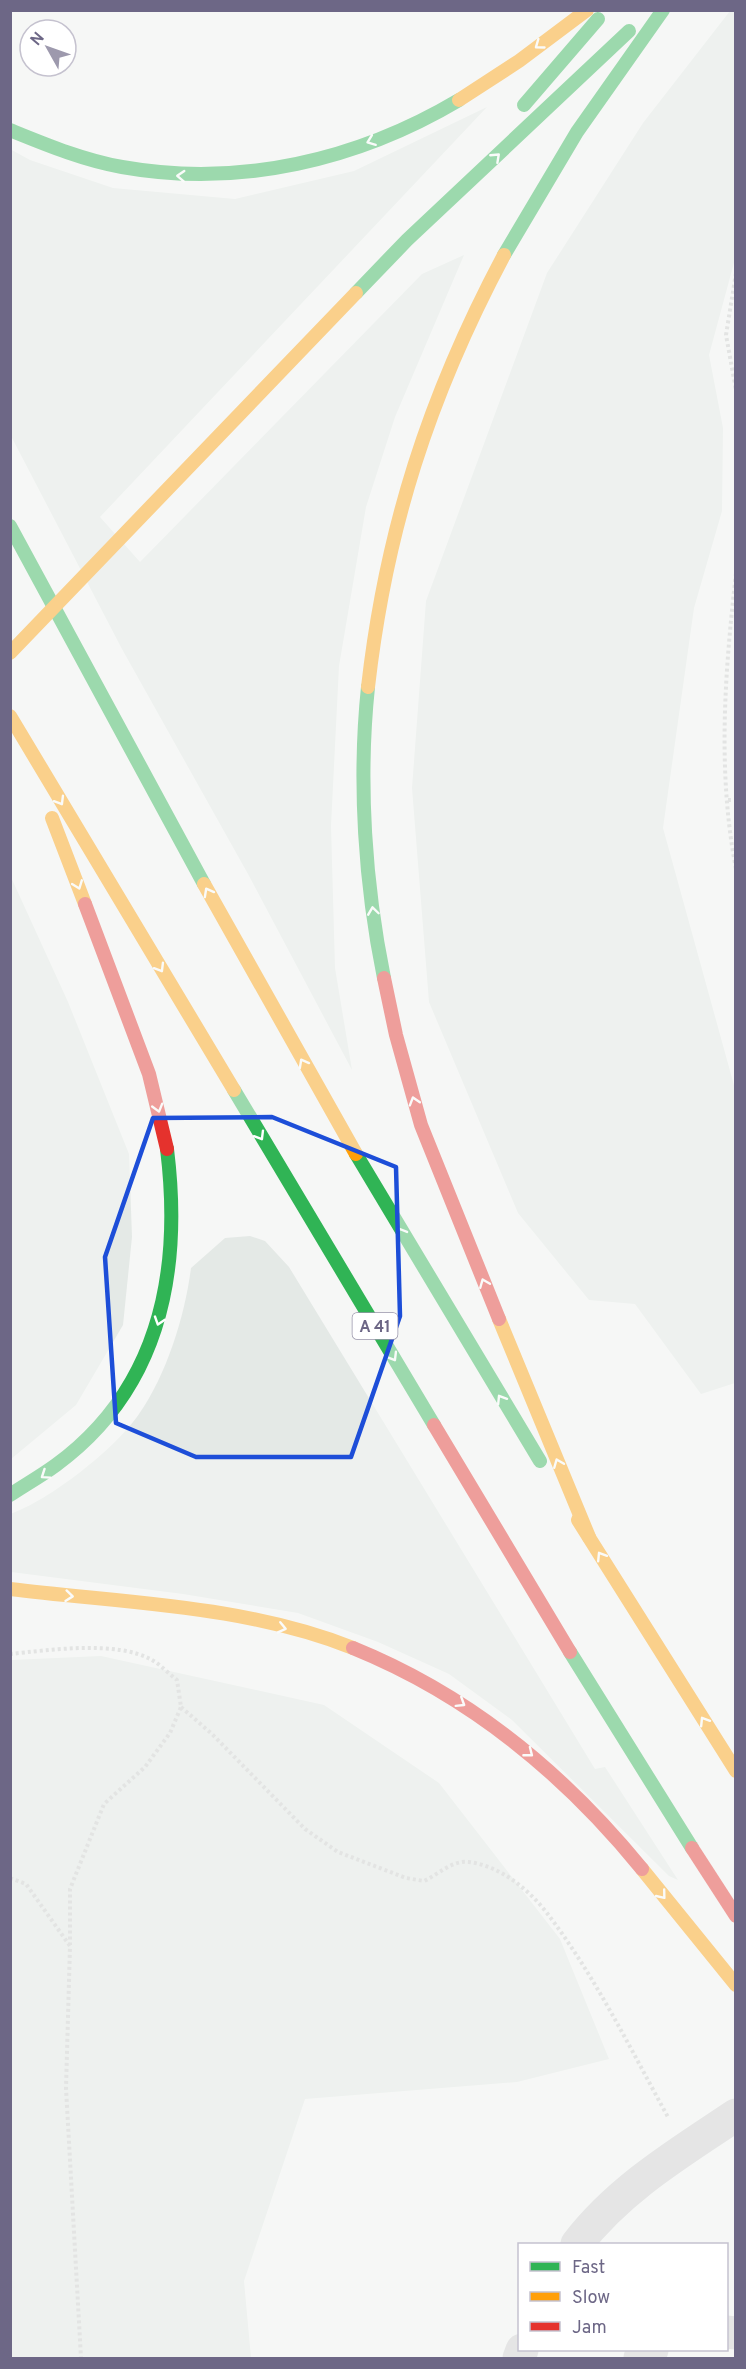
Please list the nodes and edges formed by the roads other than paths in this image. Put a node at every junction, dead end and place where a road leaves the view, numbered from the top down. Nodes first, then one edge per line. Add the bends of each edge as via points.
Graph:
1 (587, 10) edge
2 (605, 10) edge
3 (651, 10) edge
4 (663, 10) edge
5 (514, 116) dead end
6 (10, 130) edge
7 (499, 134) dead end
8 (407, 240) junction
9 (10, 526) edge
10 (10, 653) edge
11 (10, 716) edge
12 (19, 733) junction
13 (10, 1495) edge
14 (589, 1537) junction
15 (10, 1589) edge
16 (735, 1771) edge
17 (735, 1916) edge
18 (735, 1985) edge
19 (735, 2115) edge
20 (588, 2239) edge

1 -> 6 highway via 449,106 341,152 276,170 208,177 136,171 69,155
2 - 5 highway
8 -> 3 highway
14 -> 4 highway via 444,1186 412,1096 387,991 368,876 366,713 388,558 417,454 450,368 531,206 571,140
7 - 8 highway
8 - 10 highway
14 -> 9 highway via 458,1331 315,1085
11 - 12 highway, A 41
12 -> 13 highway via 141,1052 166,1137 174,1221 164,1305 134,1380 101,1425 77,1449 51,1471
12 -> 17 highway, A 41 via 611,1720
16 -> 14 highway
15 -> 18 highway via 177,1608 283,1628 344,1645 415,1674 483,1717 547,1767 616,1837
19 - 20 street via 620,2197

